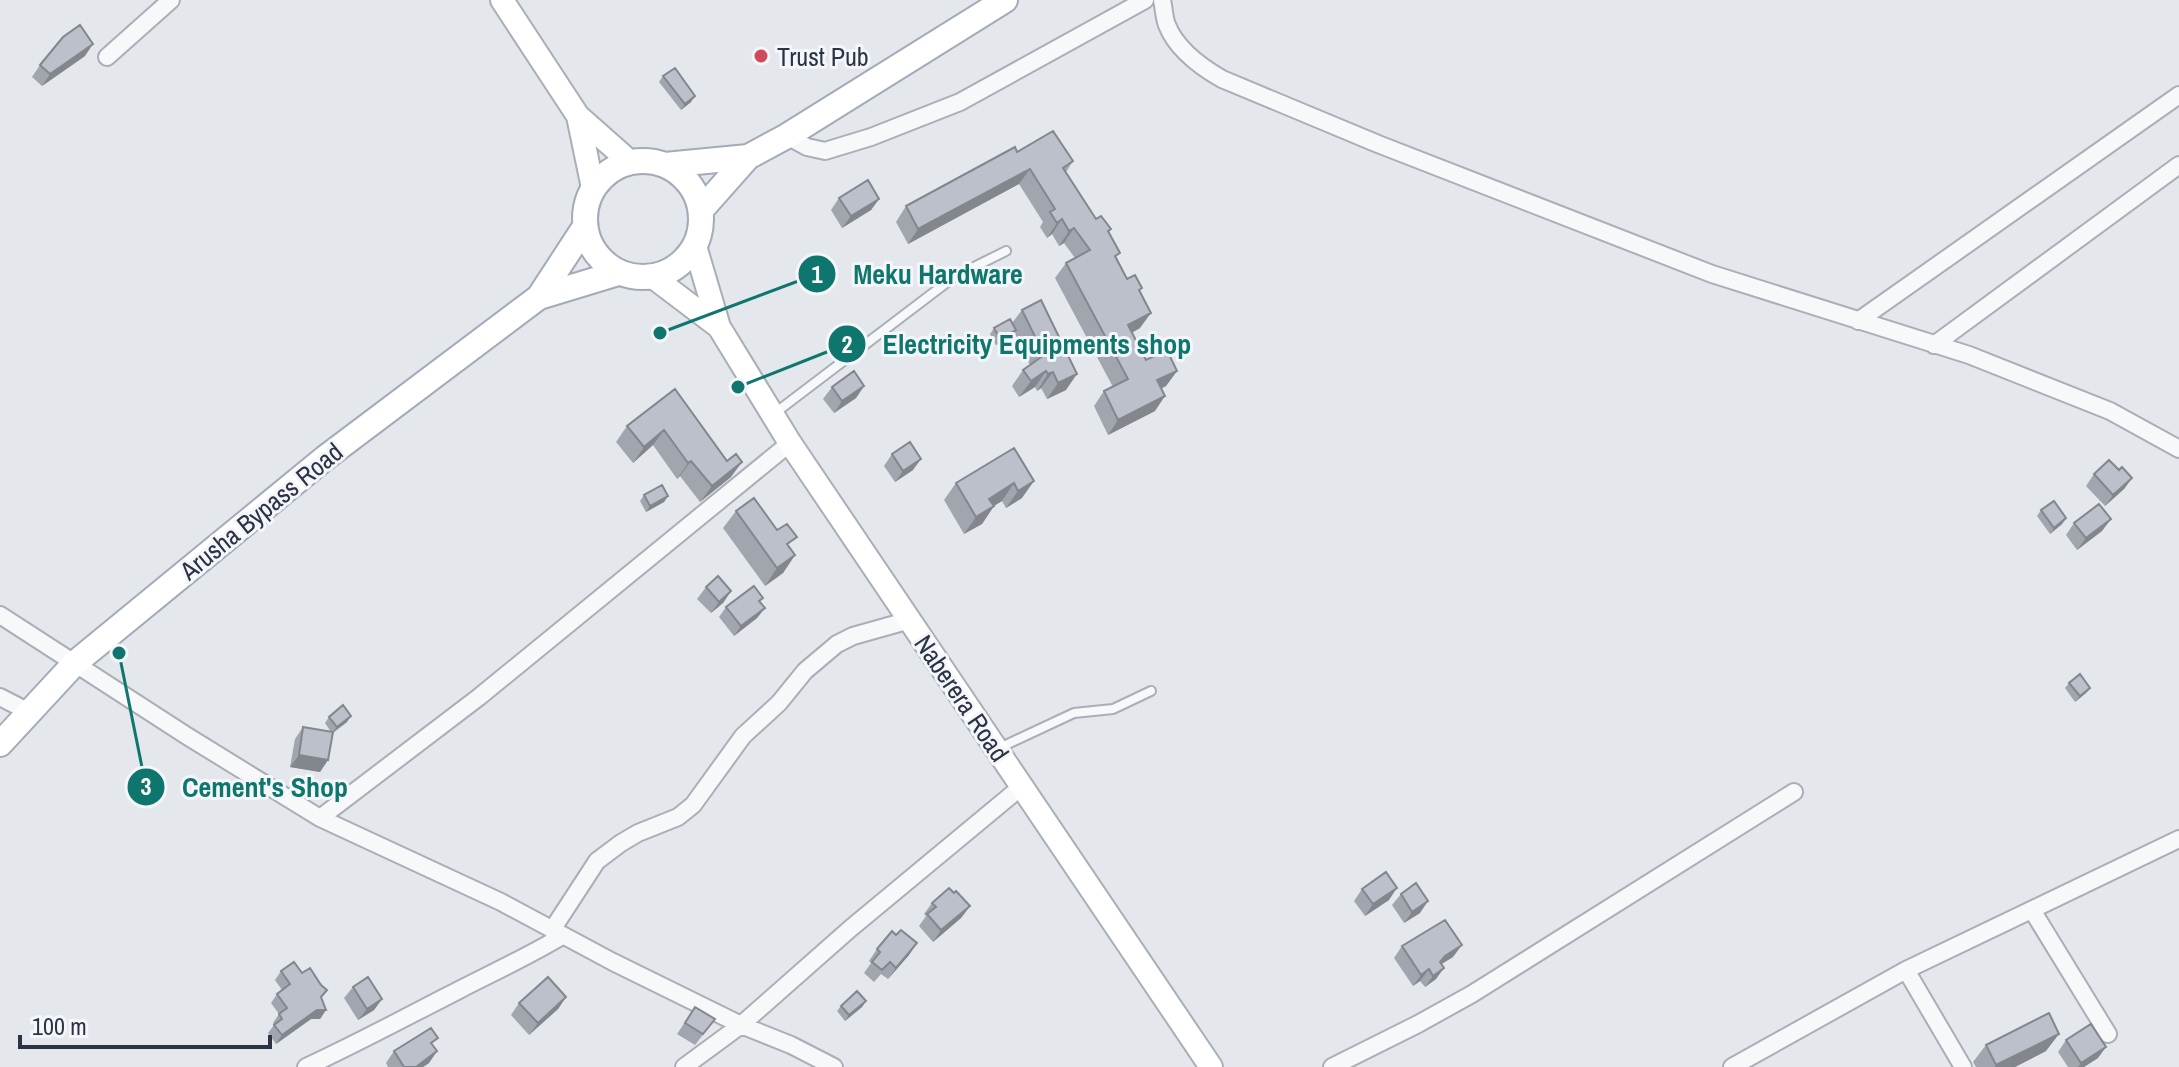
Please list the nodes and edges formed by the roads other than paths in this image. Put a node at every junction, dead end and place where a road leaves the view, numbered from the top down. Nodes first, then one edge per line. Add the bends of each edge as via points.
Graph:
1 (171, 0) edge
2 (502, 0) edge
3 (1005, 0) edge
4 (1145, 0) edge
5 (1162, 0) edge
6 (107, 57) dead end
7 (2179, 95) edge
8 (578, 116) junction
9 (787, 136) junction
10 (748, 157) junction
11 (630, 162) junction
12 (665, 165) junction
13 (2179, 165) edge
14 (593, 188) junction
15 (701, 210) junction
16 (584, 228) junction
17 (695, 246) junction
18 (1006, 251) dead end
19 (618, 273) junction
20 (653, 277) junction
21 (539, 297) junction
22 (1858, 321) junction
23 (719, 327) junction
24 (1934, 345) junction
25 (773, 415) junction
26 (790, 443) junction
27 (2179, 449) edge
28 (0, 615) edge
29 (910, 620) junction
30 (75, 663) junction
31 (1151, 691) dead end
32 (0, 697) edge
33 (31, 713) junction
34 (0, 744) edge
35 (997, 750) junction
36 (1021, 787) junction
37 (1794, 792) dead end
38 (320, 818) junction
39 (2179, 839) edge
40 (2032, 910) junction
41 (557, 933) junction
42 (1906, 970) junction
43 (741, 1025) junction
44 (2108, 1034) dead end
45 (826, 1065) edge
46 (306, 1067) edge
47 (684, 1067) edge
48 (1211, 1067) edge
49 (1332, 1067) edge
50 (1732, 1067) edge
51 (1963, 1067) edge

1 - 6 street
2 - 8 street
3 - 9 main road
4 - 9 street via 960,102 871,137 825,151
5 - 22 street via 1167,26 1177,41 1222,79 1712,274
7 - 22 street
8 - 11 street
8 - 14 street
9 - 10 main road
10 - 12 main road
10 - 15 main road
11 - 12 main road
11 - 14 main road via 615,167
12 - 15 main road via 695,191
13 - 24 street
14 - 16 main road, Arusha Bypass Road
15 - 17 main road
16 - 19 main road via 602,262
16 - 21 main road, Arusha Bypass Road
17 - 20 main road via 677,266
17 - 23 street, Naberera Road
18 - 25 lane via 954,277
19 - 20 main road, Arusha Bypass Road
19 - 21 main road, Arusha Bypass Road
20 - 23 street, Naberera Road
21 - 30 main road, Arusha Bypass Road via 325,458
22 - 24 street
23 - 25 street, Naberera Road
24 - 27 street via 2110,411
25 - 26 street, Naberera Road
26 - 29 street, Naberera Road
26 - 38 street via 479,697
28 - 30 street
29 - 35 street, Naberera Road
29 - 41 street via 853,636 805,671 743,736 693,805 597,861
30 - 33 main road, Arusha Bypass Road
30 - 38 street
31 - 35 lane via 1113,709 1074,713
32 - 33 street
33 - 34 main road, Arusha Bypass Road
35 - 36 street, Naberera Road
36 - 43 street
36 - 48 street, Naberera Road
37 - 49 street via 1472,994
38 - 41 street
39 - 40 street
40 - 42 street
40 - 44 street
41 - 43 street
41 - 46 street via 531,955
42 - 50 street
42 - 51 street
43 - 45 street
43 - 47 street

